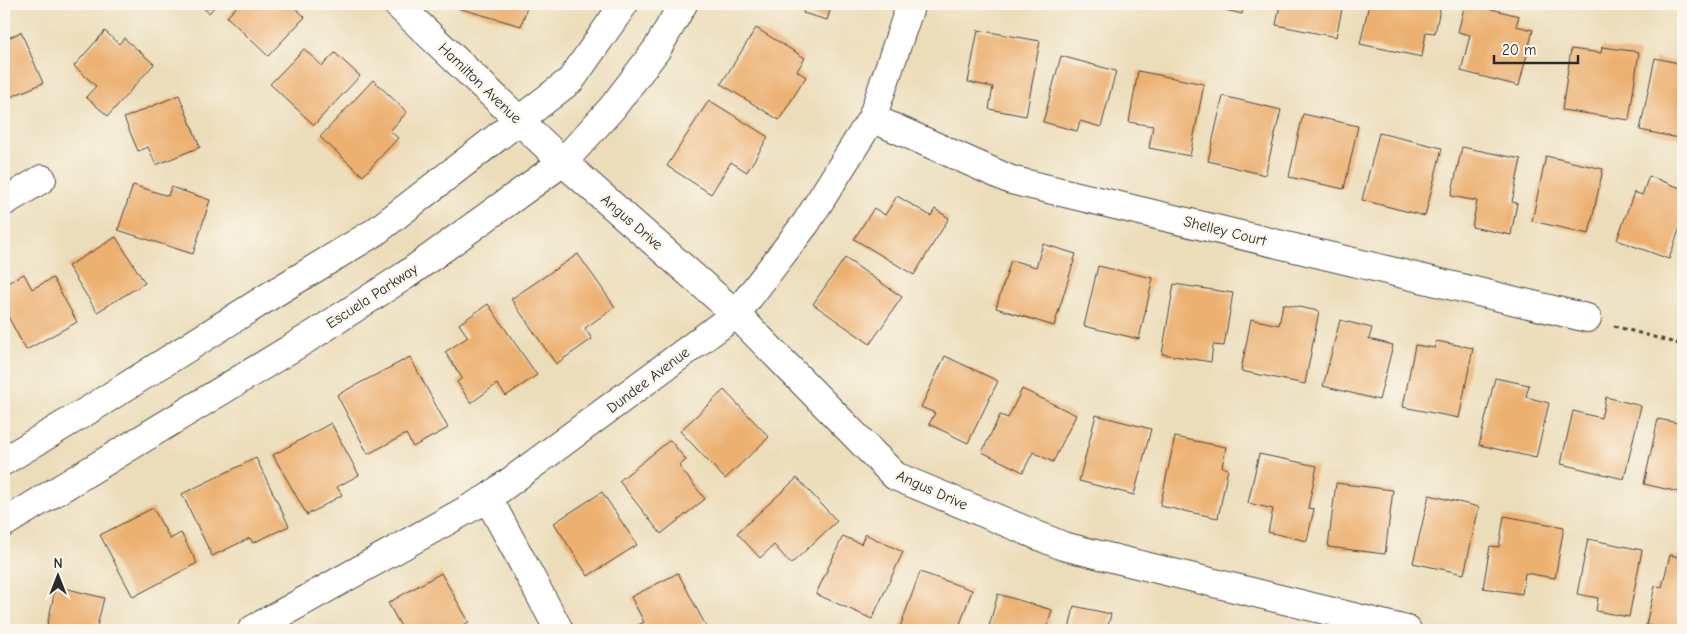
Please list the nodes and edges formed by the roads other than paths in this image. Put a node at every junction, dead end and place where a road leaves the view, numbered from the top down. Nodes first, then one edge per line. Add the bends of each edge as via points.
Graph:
1 (397, 4) edge
2 (624, 4) edge
3 (683, 4) edge
4 (911, 4) edge
5 (872, 118) junction
6 (520, 121) junction
7 (563, 162) junction
8 (42, 179) dead end
9 (4, 202) edge
10 (736, 314) junction
11 (1587, 318) road end
12 (4, 461) edge
13 (488, 498) junction
14 (4, 523) edge
15 (252, 630) edge
16 (559, 630) edge
17 (1407, 630) edge

1 - 6 street, Hamilton Avenue
2 - 6 street via 571,80
3 - 7 street, Escuela Parkway via 656,49 612,108
4 - 5 street, Dundee Avenue
5 - 10 street, Dundee Avenue via 806,223
5 - 11 street, Shelley Court via 1011,180
6 - 7 street, Hamilton Avenue
6 - 12 street via 375,232
7 - 10 street, Angus Drive
7 - 14 street, Escuela Parkway via 406,275
8 - 9 street
10 - 13 street, Dundee Avenue
10 - 17 street, Angus Drive via 895,476 1064,546
13 - 15 street, Dundee Avenue
13 - 16 street

